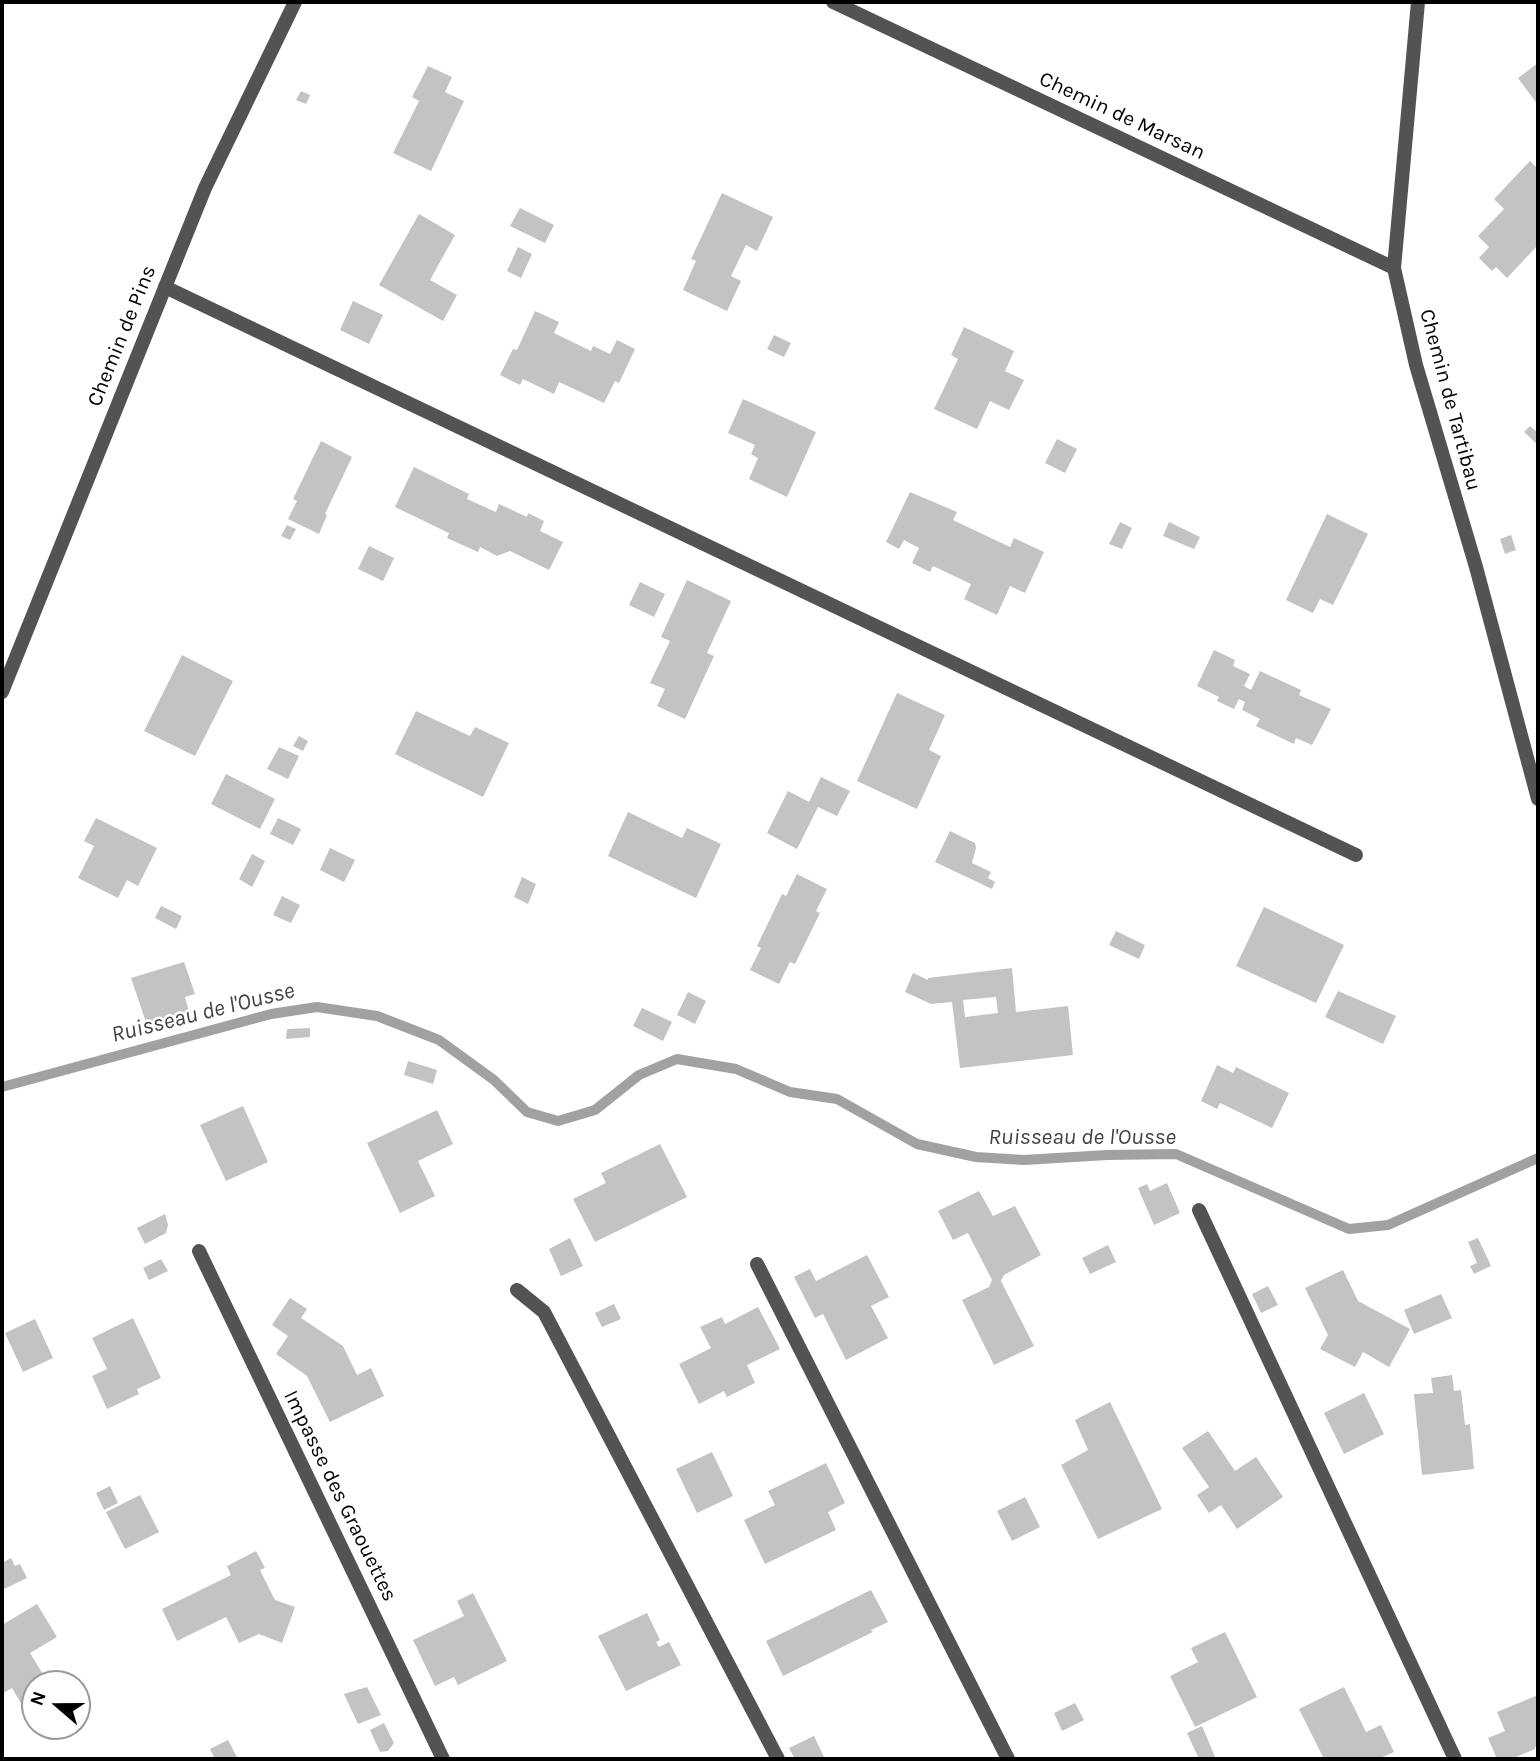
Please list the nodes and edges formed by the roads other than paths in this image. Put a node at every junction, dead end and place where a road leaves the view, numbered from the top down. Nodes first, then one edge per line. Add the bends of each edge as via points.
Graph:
1 (295, 2) edge
2 (833, 2) edge
3 (1418, 2) edge
4 (1394, 268) junction
5 (165, 287) junction
6 (2, 692) edge
7 (1538, 799) edge
8 (1356, 855) dead end
9 (1199, 1210) dead end
10 (199, 1251) dead end
11 (757, 1264) dead end
12 (517, 1290) dead end
13 (443, 1759) edge
14 (778, 1759) edge
15 (1008, 1759) edge
16 (1455, 1759) edge

1 - 5 street, Chemin de Pins via 205,187
2 - 4 street, Chemin de Marsan
3 - 4 street, Chemin de Tartibau
4 - 7 street, Chemin de Tartibau via 1416,365
5 - 6 street, Chemin de Pins
5 - 8 street
9 - 16 street
10 - 13 street, Impasse des Graouettes
11 - 15 street
12 - 14 street via 544,1312

